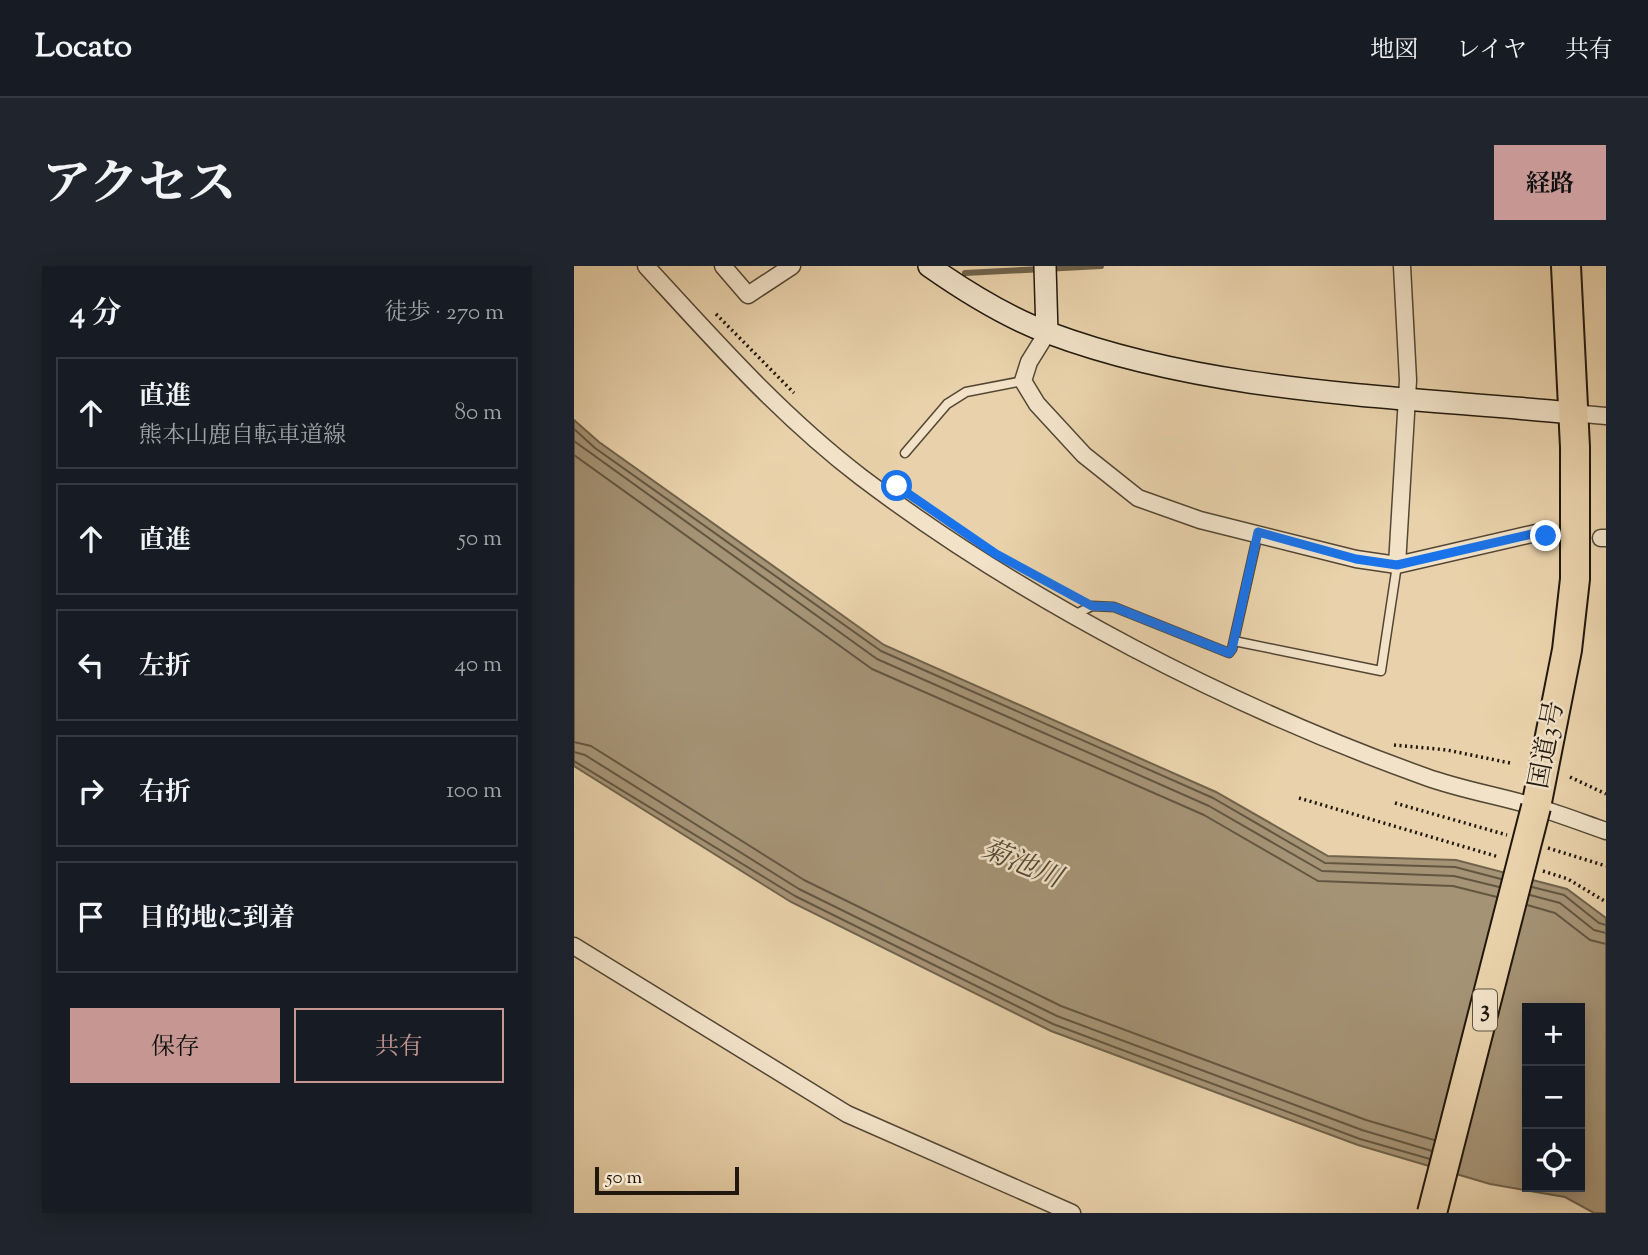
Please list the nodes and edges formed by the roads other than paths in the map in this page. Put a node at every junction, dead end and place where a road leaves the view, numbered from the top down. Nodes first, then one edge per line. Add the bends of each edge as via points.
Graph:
1 (646, 266) edge
2 (723, 266) edge
3 (792, 266) edge
4 (929, 266) edge
5 (1045, 266) edge
6 (1402, 266) edge
7 (1566, 266) edge
8 (1047, 333) junction
9 (1023, 381) junction
10 (1406, 397) junction
11 (1572, 413) junction
12 (1606, 416) edge
13 (905, 453) dead end
14 (1258, 532) junction
15 (1546, 536) tunnel mouth
16 (1397, 565) junction
17 (1076, 614) junction
18 (1234, 641) junction
19 (1536, 807) junction
20 (1606, 831) edge
21 (574, 946) edge
22 (1072, 1213) edge
23 (1432, 1213) edge

1 - 17 street via 767,396 860,476 995,568
2 - 3 street via 748,295
4 - 8 street via 972,295
5 - 8 street
6 - 10 street
7 - 11 highway, 国道3号 / 3
8 - 9 street
8 - 10 street via 1148,365
9 - 13 lane via 966,392 947,404
9 - 14 street via 1037,404 1084,455 1138,498 1200,520
10 - 11 street
10 - 16 street
11 - 12 street
11 - 19 highway, 国道3号 / 3 via 1575,579 1567,650
14 - 16 street via 1356,559
14 - 18 lane
15 - 16 street via 1536,533
16 - 18 lane via 1381,671
17 - 18 lane via 1092,606 1114,607 1229,653
17 - 19 street via 1184,673 1297,725 1429,778
19 - 20 street
19 - 23 highway, 国道3号 / 3, bridge
21 - 22 street via 847,1114

